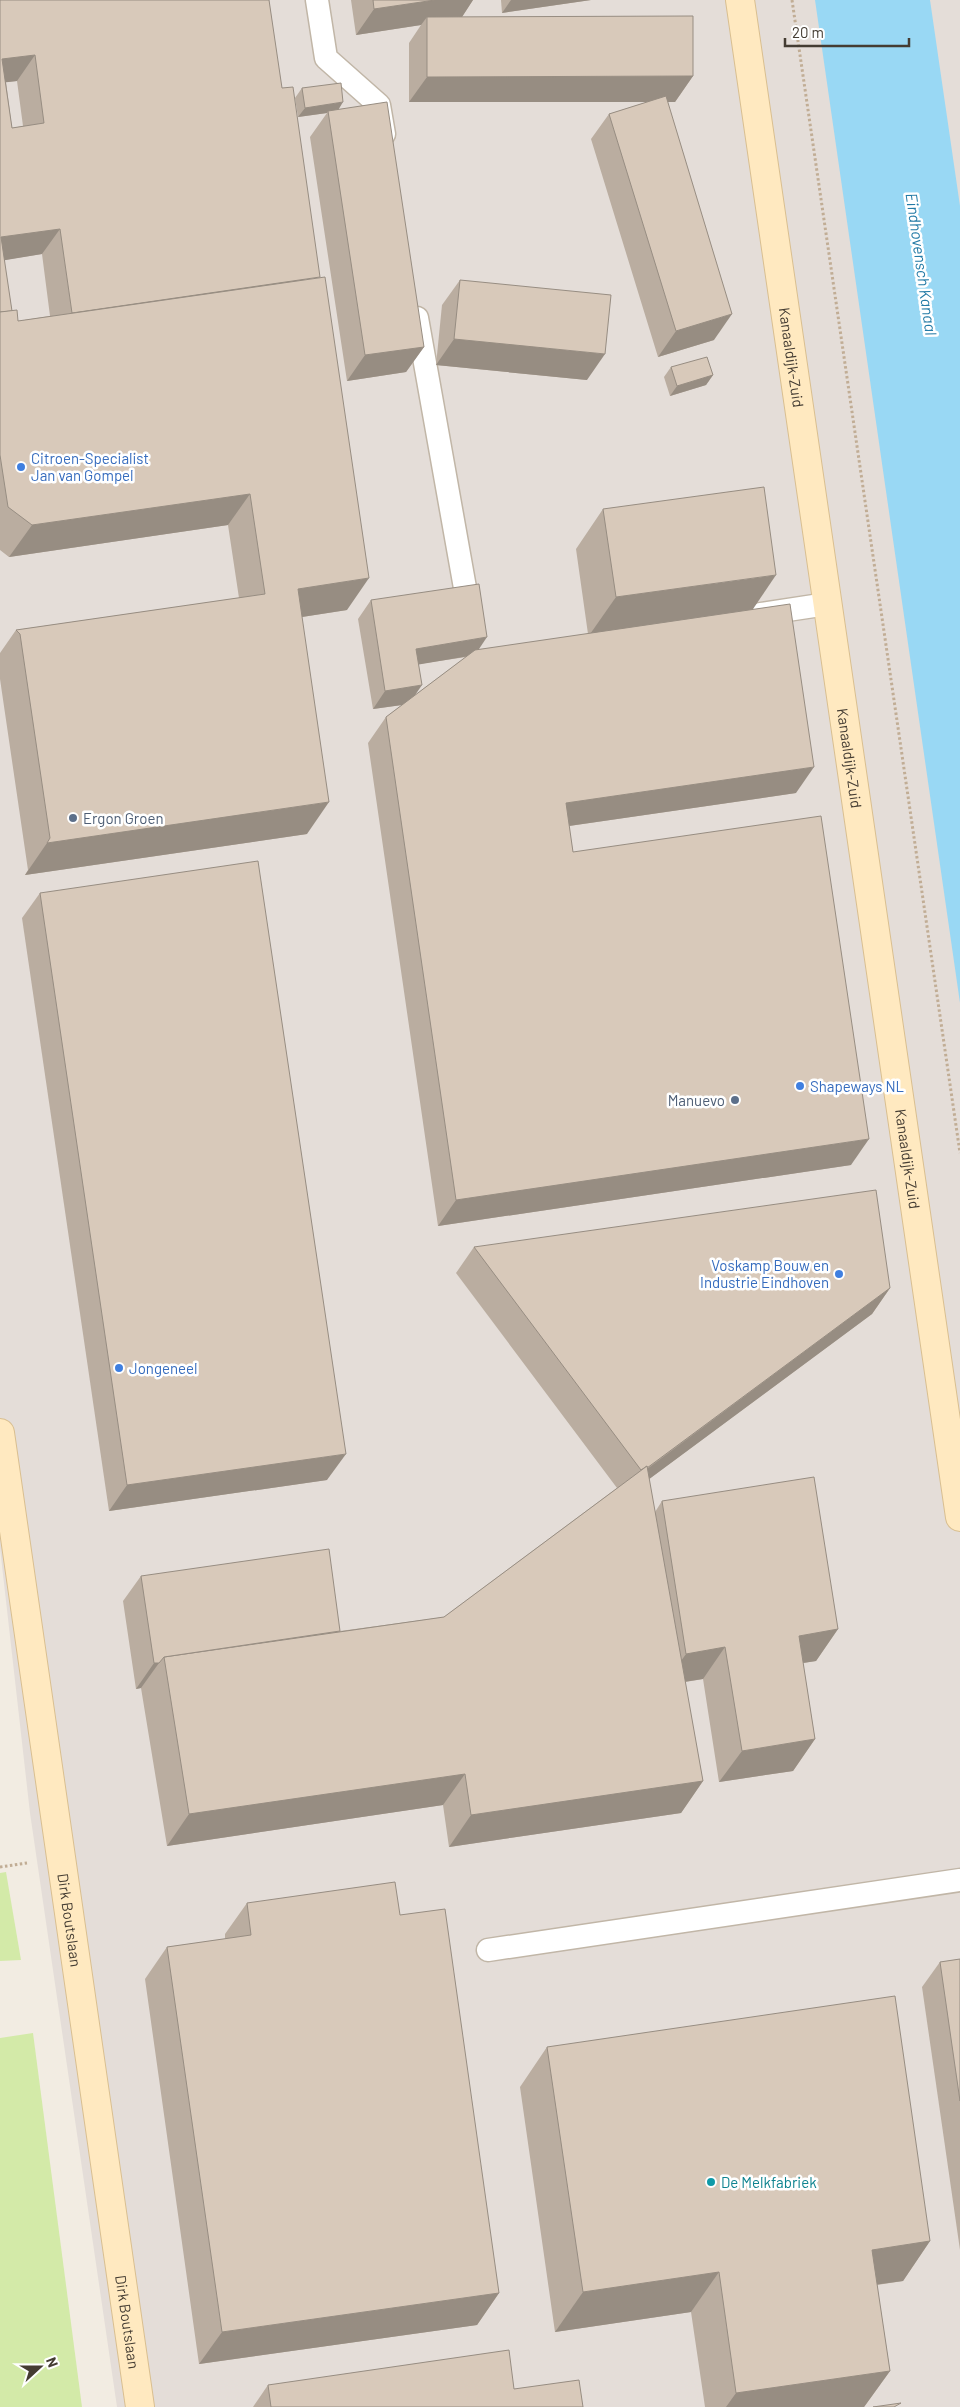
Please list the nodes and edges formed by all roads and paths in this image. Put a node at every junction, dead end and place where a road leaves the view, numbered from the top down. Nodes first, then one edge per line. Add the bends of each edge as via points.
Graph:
1 (317, 0) edge
2 (740, 0) edge
3 (792, 0) edge
4 (388, 154) edge
5 (414, 301) edge
6 (827, 604) junction
7 (742, 616) edge
8 (473, 634) edge
9 (960, 1153) edge
10 (0, 1433) edge
11 (960, 1517) edge
12 (960, 1880) edge
13 (488, 1950) dead end
14 (140, 2407) edge

1 - 4 lane via 326,58 379,105
2 - 6 street, Kanaaldijk-Zuid
3 - 9 path
5 - 8 lane
6 - 7 lane
6 - 11 street, Kanaaldijk-Zuid
10 - 14 street, Dirk Boutslaan
12 - 13 lane

